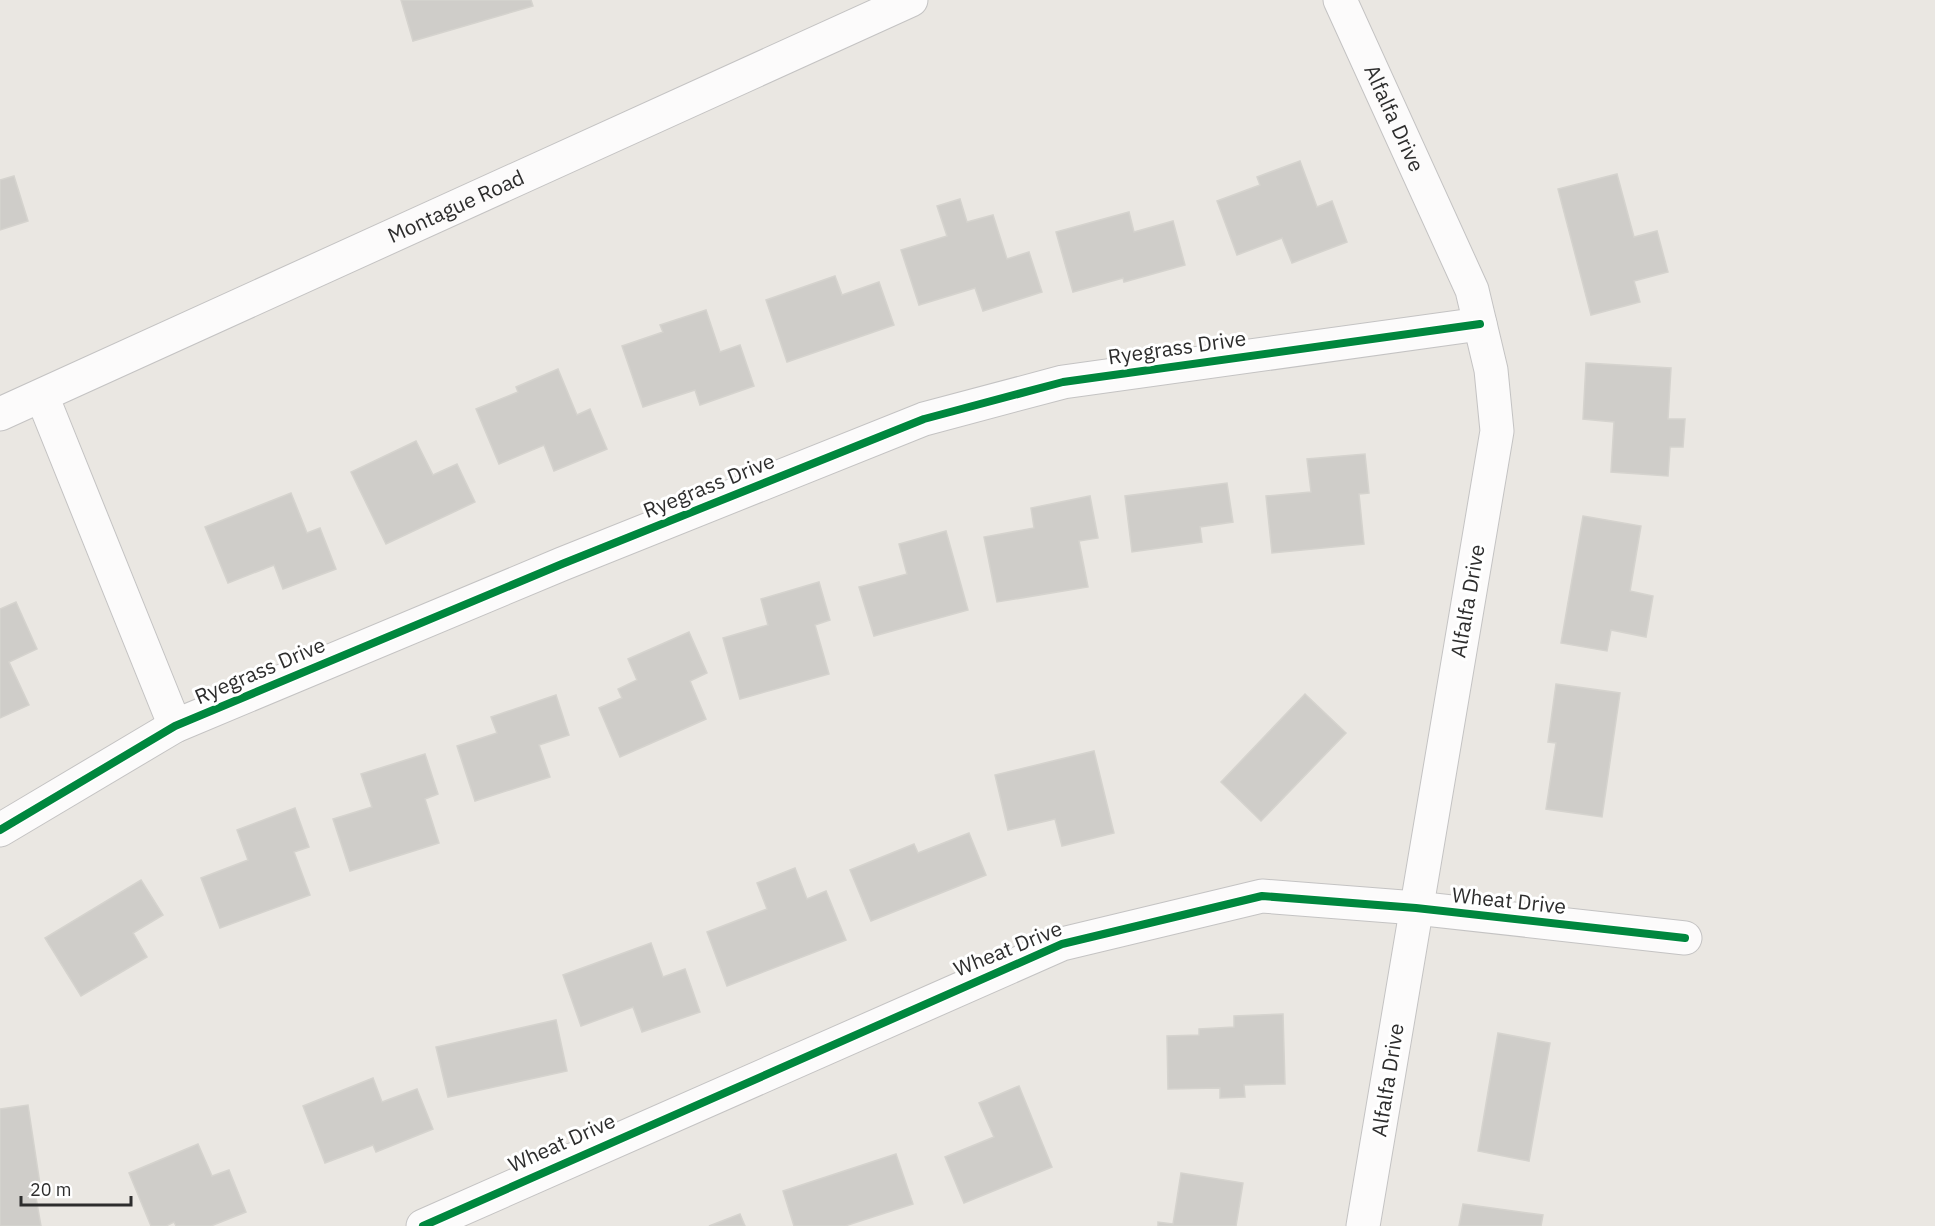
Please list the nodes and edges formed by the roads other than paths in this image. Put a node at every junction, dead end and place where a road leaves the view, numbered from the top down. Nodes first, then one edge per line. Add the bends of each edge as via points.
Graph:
1 (911, 0) edge
2 (1340, 0) edge
3 (1480, 324) junction
4 (42, 396) junction
5 (0, 414) edge
6 (175, 726) junction
7 (0, 830) edge
8 (1416, 908) junction
9 (1685, 938) dead end
10 (423, 1226) edge
11 (1363, 1226) edge

1 - 4 street, Montague Road
2 - 3 street, Alfalfa Drive via 1472,290
3 - 6 street, Ryegrass Drive via 1063,382 924,419 562,564
3 - 8 street, Alfalfa Drive via 1491,370 1497,431
4 - 5 street, Montague Road
4 - 6 street
6 - 7 street, Ryegrass Drive
8 - 9 street, Wheat Drive
8 - 10 street, Wheat Drive via 1262,896 1062,944
8 - 11 street, Alfalfa Drive

